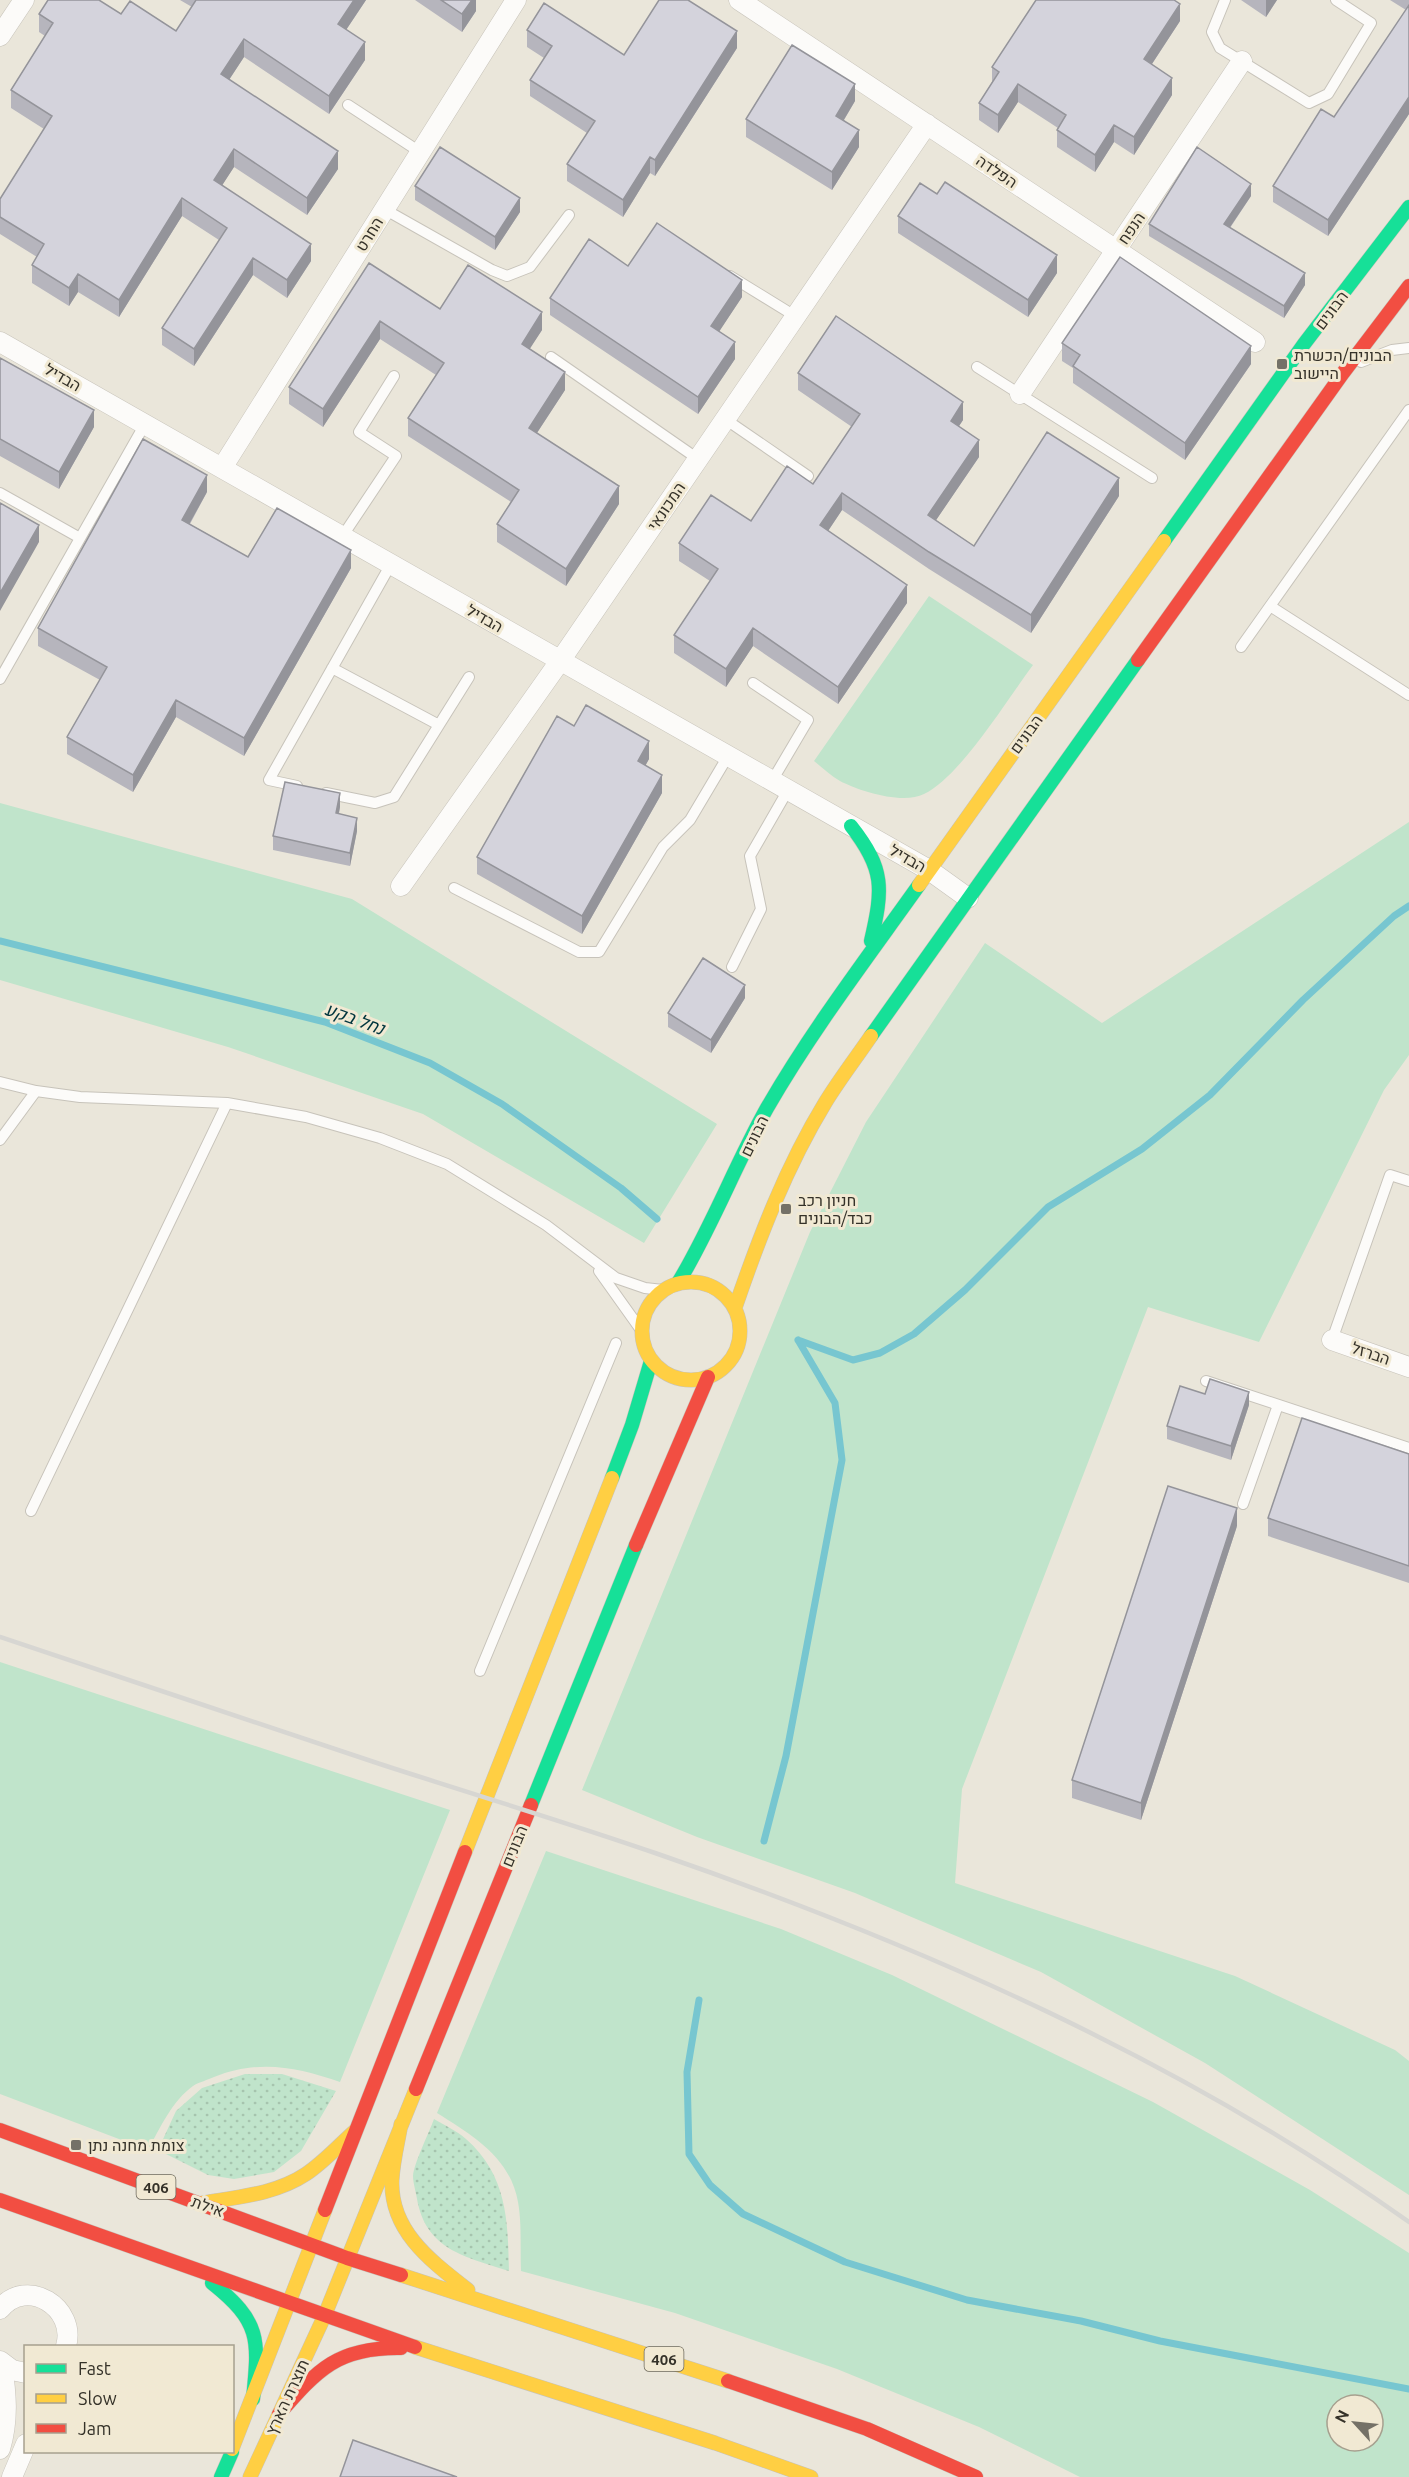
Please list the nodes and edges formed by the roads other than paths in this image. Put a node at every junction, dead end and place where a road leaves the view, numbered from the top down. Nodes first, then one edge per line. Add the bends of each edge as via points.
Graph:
1 (24, 0) edge
2 (516, 0) edge
3 (740, 0) edge
4 (1224, 0) edge
5 (1335, 0) edge
6 (0, 36) edge
7 (1242, 61) junction
8 (348, 105) dead end
9 (927, 124) junction
10 (420, 152) junction
11 (1409, 207) edge
12 (384, 209) junction
13 (569, 215) dead end
14 (1116, 250) junction
15 (717, 268) edge
16 (1409, 286) edge
17 (795, 316) junction
18 (0, 342) edge
19 (1255, 342) dead end
20 (1409, 348) edge
21 (551, 357) dead end
22 (976, 367) dead end
23 (1343, 373) junction
24 (394, 376) dead end
25 (1020, 394) junction
26 (1409, 410) edge
27 (725, 419) junction
28 (145, 424) junction
29 (698, 459) junction
30 (222, 468) junction
31 (808, 476) dead end
32 (1152, 478) dead end
33 (0, 493) edge
34 (342, 537) junction
35 (80, 538) junction
36 (391, 564) junction
37 (1270, 606) junction
38 (1241, 647) dead end
39 (560, 661) junction
40 (332, 668) junction
41 (469, 677) dead end
42 (0, 679) edge
43 (753, 683) dead end
44 (1409, 695) edge
45 (439, 725) junction
46 (728, 756) junction
47 (780, 785) junction
48 (851, 826) junction
49 (929, 870) junction
50 (401, 886) dead end
51 (454, 888) dead end
52 (968, 898) junction
53 (867, 956) junction
54 (732, 967) dead end
55 (0, 1082) edge
56 (36, 1091) junction
57 (227, 1103) junction
58 (0, 1140) edge
59 (1409, 1181) edge
60 (589, 1259) junction
61 (678, 1283) junction
62 (663, 1290) junction
63 (735, 1308) junction
64 (641, 1330) junction
65 (1332, 1340) joint
66 (616, 1343) dead end
67 (651, 1361) junction
68 (1409, 1367) edge
69 (708, 1377) junction
70 (1206, 1381) dead end
71 (1278, 1405) junction
72 (1409, 1448) edge
73 (1243, 1504) dead end
74 (32, 1511) dead end
75 (480, 1671) dead end
76 (402, 2124) junction
77 (0, 2130) edge
78 (355, 2131) junction
79 (0, 2200) edge
80 (201, 2203) junction
81 (312, 2245) junction
82 (347, 2258) junction
83 (194, 2271) junction
84 (485, 2304) junction
85 (289, 2306) junction
86 (0, 2309) edge
87 (324, 2317) junction
88 (66, 2345) edge
89 (422, 2350) junction
90 (1, 2362) edge
91 (24, 2373) edge
92 (253, 2399) junction
93 (279, 2414) junction
94 (234, 2445) edge
95 (0, 2449) edge
96 (24, 2449) edge
97 (231, 2453) edge
98 (12, 2477) edge
99 (221, 2477) edge
100 (250, 2477) edge
101 (811, 2477) edge
102 (976, 2477) edge

1 - 6 street
2 - 10 street, החרט
3 - 9 street, הפלדה
4 - 7 lane via 1212,32 1220,48
5 - 7 lane via 1371,23 1328,94 1309,103
7 - 14 street, הנפח
8 - 10 lane
9 - 14 street, הפלדה
9 - 17 street, המכונאי
10 - 12 street, החרט
11 - 49 street, הבונים via 1304,344
12 - 13 lane via 507,276 530,267
12 - 30 street, החרט
14 - 19 street, הפלדה
14 - 25 street, הנפח
15 - 17 lane
16 - 23 street
17 - 27 street, המכונאי
18 - 28 street, הבדיל
20 - 23 lane via 1364,360
21 - 29 lane
22 - 25 lane
23 - 52 street
24 - 34 lane via 359,432 396,456
25 - 32 lane
26 - 37 lane
27 - 29 street, המכונאי
27 - 31 lane
28 - 30 street, הבדיל
28 - 35 lane
29 - 39 street, המכונאי
30 - 34 street, הבדיל
33 - 35 lane
34 - 36 street, הבדיל
35 - 42 lane
36 - 39 street, הבדיל
36 - 40 lane
37 - 38 lane
37 - 44 lane
39 - 46 street, הבדיל
39 - 50 street, המכונאי
40 - 45 lane
40 - 45 lane via 269,780 375,803 394,797
41 - 45 lane
43 - 47 lane via 808,720
46 - 47 street, הבדיל
46 - 51 lane via 690,820 663,847 599,952 579,952
47 - 48 street, הבדיל
47 - 54 lane via 750,856 761,909
48 - 49 street, הבדיל
48 - 53 street via 873,855 879,878 880,905
49 - 52 street, הבדיל
49 - 53 street, הבונים
52 - 63 street via 825,1103 774,1204
53 - 61 street, הבונים via 784,1078 700,1248
55 - 56 lane
56 - 57 lane via 80,1097
56 - 58 lane
57 - 60 lane via 306,1117 380,1138 447,1164 546,1225
57 - 74 lane
59 - 65 lane via 1390,1175
60 - 62 lane via 629,1284
60 - 64 lane
61 - 62 street
61 - 63 street via 711,1285 725,1294
62 - 64 street via 652,1300
63 - 69 street via 740,1341 723,1369
64 - 67 street via 643,1346
65 - 68 street, הברזל
66 - 75 lane
67 - 69 street via 676,1379
67 - 78 street via 604,1501
69 - 76 street, הבונים via 651,1508
70 - 71 lane
71 - 72 lane
71 - 73 lane
76 - 82 street, הבונים
76 - 84 street via 392,2188 396,2212 407,2237
77 - 80 street, אילת / 406
78 - 80 street via 306,2173 284,2186
78 - 81 street
79 - 83 street
80 - 81 street, אילת / 406
81 - 82 street, אילת / 406
81 - 85 street
82 - 84 street, 406
82 - 87 street, הבונים
83 - 85 street
83 - 92 street via 236,2301 255,2330
84 - 102 street, 406 via 783,2399 867,2429
85 - 87 street
85 - 92 street, תוצרת הארץ
86 - 88 street via 15,2298 28,2295 53,2303 67,2325
87 - 89 street
87 - 93 street, תוצרת הארץ
89 - 93 street via 377,2346 342,2356 314,2374
89 - 101 street
90 - 91 street
90 - 95 street via 8,2403
92 - 94 street, תוצרת הארץ
93 - 100 street, תוצרת הארץ
96 - 98 street
97 - 99 street, תוצרת הארץ

